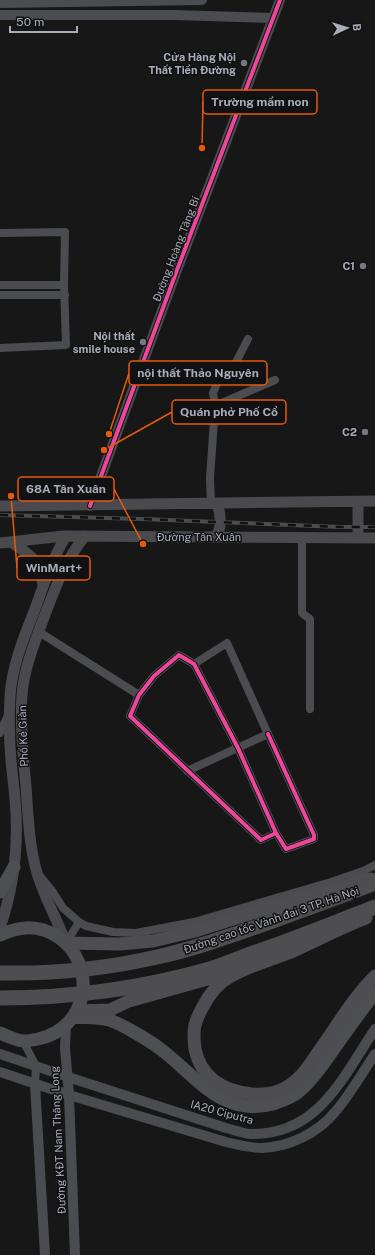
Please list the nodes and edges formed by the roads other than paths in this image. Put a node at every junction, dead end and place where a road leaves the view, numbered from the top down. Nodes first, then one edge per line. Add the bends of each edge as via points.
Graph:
1 (202, 0) edge
2 (280, 0) edge
3 (0, 3) edge
4 (0, 15) edge
5 (272, 18) junction
6 (0, 233) edge
7 (0, 285) edge
8 (64, 285) junction
9 (0, 295) edge
10 (65, 295) junction
11 (248, 339) dead end
12 (0, 348) edge
13 (275, 380) dead end
14 (215, 406) junction
15 (375, 501) edge
16 (358, 502) junction
17 (214, 504) junction
18 (0, 506) edge
19 (90, 506) junction
20 (66, 536) junction
21 (85, 536) junction
22 (216, 536) junction
23 (302, 537) junction
24 (358, 538) junction
25 (375, 538) edge
26 (6, 543) edge
27 (43, 586) junction
28 (39, 632) junction
29 (194, 664) junction
30 (139, 695) junction
31 (310, 709) dead end
32 (9, 713) junction
33 (0, 733) edge
34 (268, 734) junction
35 (10, 740) junction
36 (23, 740) junction
37 (238, 748) junction
38 (187, 771) junction
39 (276, 833) junction
40 (375, 865) edge
41 (14, 867) junction
42 (37, 872) junction
43 (375, 878) edge
44 (375, 883) edge
45 (0, 892) edge
46 (375, 907) edge
47 (375, 914) edge
48 (79, 922) junction
49 (0, 928) edge
50 (0, 935) edge
51 (66, 943) junction
52 (252, 967) junction
53 (0, 973) edge
54 (375, 976) edge
55 (375, 992) edge
56 (0, 998) edge
57 (72, 1018) junction
58 (375, 1029) edge
59 (0, 1033) edge
60 (23, 1041) junction
61 (0, 1054) edge
62 (375, 1054) edge
63 (36, 1066) junction
64 (0, 1072) edge
65 (68, 1077) junction
66 (35, 1084) junction
67 (69, 1095) junction
68 (45, 1255) edge
69 (75, 1255) edge

1 - 3 street
2 - 5 street, Đường Hoàng Tăng Bí
4 - 5 street
5 - 19 street, Đường Hoàng Tăng Bí
6 - 8 street via 65,232
7 - 8 street
8 - 10 street
9 - 10 street
10 - 12 street via 66,345
11 - 14 street via 233,368 214,388
13 - 14 street
14 - 17 street via 210,470
15 - 16 main road
16 - 17 main road
16 - 24 main road
17 - 19 main road
17 - 22 main road via 220,519
18 - 19 main road
20 - 21 main road, Đường Tân Xuân
20 - 26 main road, Đường Tân Xuân
20 - 27 main road, Phố Kẻ Giàn
21 - 22 main road, Đường Tân Xuân
21 - 28 main road, Phố Kẻ Giàn via 64,567
22 - 23 main road, Đường Tân Xuân
23 - 24 main road, Đường Tân Xuân
23 - 31 street via 302,613 310,619
24 - 25 main road, Đường Tân Xuân
26 - 27 main road via 26,552 36,561 42,574
27 - 32 main road, Phố Kẻ Giàn via 17,657
28 - 30 street
28 - 36 main road, Phố Kẻ Giàn via 22,696
29 - 30 street via 178,655 154,676
29 - 34 street via 227,643
29 - 37 street
30 - 38 street via 130,716
32 - 33 street
32 - 35 main road, Phố Kẻ Giàn
34 - 37 street
34 - 39 street via 314,839 286,849
35 - 36 main road
35 - 41 main road, Phố Kẻ Giàn via 16,805
36 - 42 main road, Phố Kẻ Giàn via 28,820
37 - 38 street
37 - 39 street
38 - 39 street via 261,840
40 - 48 street via 323,884 159,930 113,932
41 - 45 main road
41 - 49 main road, Phố Kẻ Giàn
42 - 48 street via 63,908
42 - 51 main road, Phố Kẻ Giàn
43 - 51 highway via 196,931 152,941 120,944
44 - 53 highway, Đường cao tốc Vành đai 3 TP. Hà Nội via 203,945 157,957 96,968
46 - 56 highway, Đường cao tốc Vành đai 3 TP. Hà Nội via 210,968 142,985 86,994
47 - 52 highway
48 - 51 street
50 - 51 main road via 14,929 33,928 51,932
51 - 57 main road via 76,956 82,971 84,988 80,1004
52 - 54 highway via 220,983 201,1011 193,1039 201,1066 214,1081 231,1090 259,1095 276,1092 300,1077 356,998
52 - 57 highway via 129,1001 110,1010
55 - 57 main road via 311,1080 296,1094 265,1106 236,1104 215,1096 159,1048 115,1023 108,1020
57 - 60 main road via 56,1033
57 - 65 street, Đường KĐT Nam Thăng Long via 65,1048
58 - 65 street, IA20 Ciputra via 324,1104 297,1124 262,1133 248,1134 226,1128
59 - 60 main road
60 - 63 street, Đường KĐT Nam Thăng Long
61 - 63 street, IA20 Ciputra
62 - 67 street via 335,1113 321,1126 293,1141 263,1148 226,1142
63 - 65 street, IA20 Ciputra
63 - 66 street, Đường KĐT Nam Thăng Long
64 - 66 street
65 - 67 street, Đường KĐT Nam Thăng Long
66 - 67 street
66 - 68 street, Đường KĐT Nam Thăng Long
67 - 69 street, Đường KĐT Nam Thăng Long

